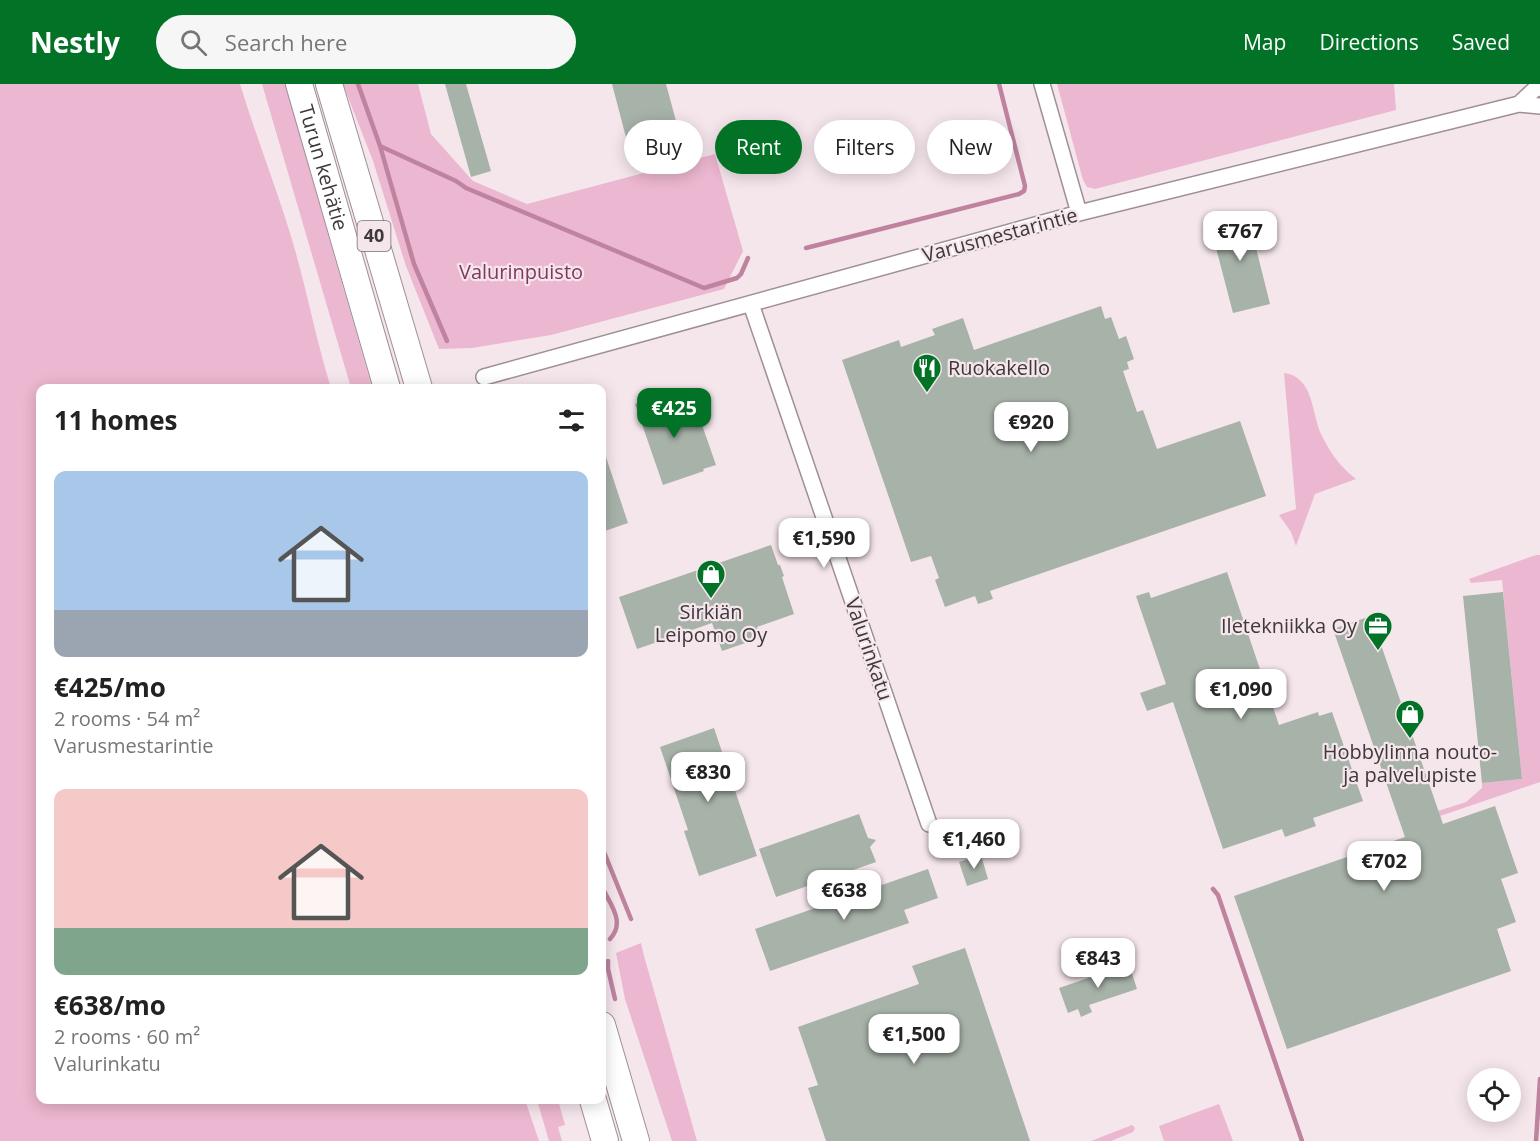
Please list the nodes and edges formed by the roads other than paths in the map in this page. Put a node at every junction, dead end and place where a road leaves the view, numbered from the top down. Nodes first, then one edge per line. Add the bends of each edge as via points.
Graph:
1 (299, 84) edge
2 (330, 84) edge
3 (1042, 84) edge
4 (1540, 88) edge
5 (1519, 104) junction
6 (1540, 106) edge
7 (1079, 213) junction
8 (751, 304) junction
9 (484, 377) dead end
10 (386, 384) edge
11 (418, 384) edge
12 (929, 824) dead end
13 (606, 1039) edge
14 (594, 1104) edge
15 (605, 1141) edge
16 (636, 1141) edge

1 - 10 highway, Turun kehätie / 40
2 - 11 highway, Turun kehätie / 40
3 - 7 street
4 - 5 street, Varusmestarintie
5 - 6 street, Varusmestarintie
5 - 7 street, Varusmestarintie
7 - 8 street, Varusmestarintie
8 - 9 street, Varusmestarintie
8 - 12 street, Valurinkatu
13 - 16 highway
14 - 15 highway

